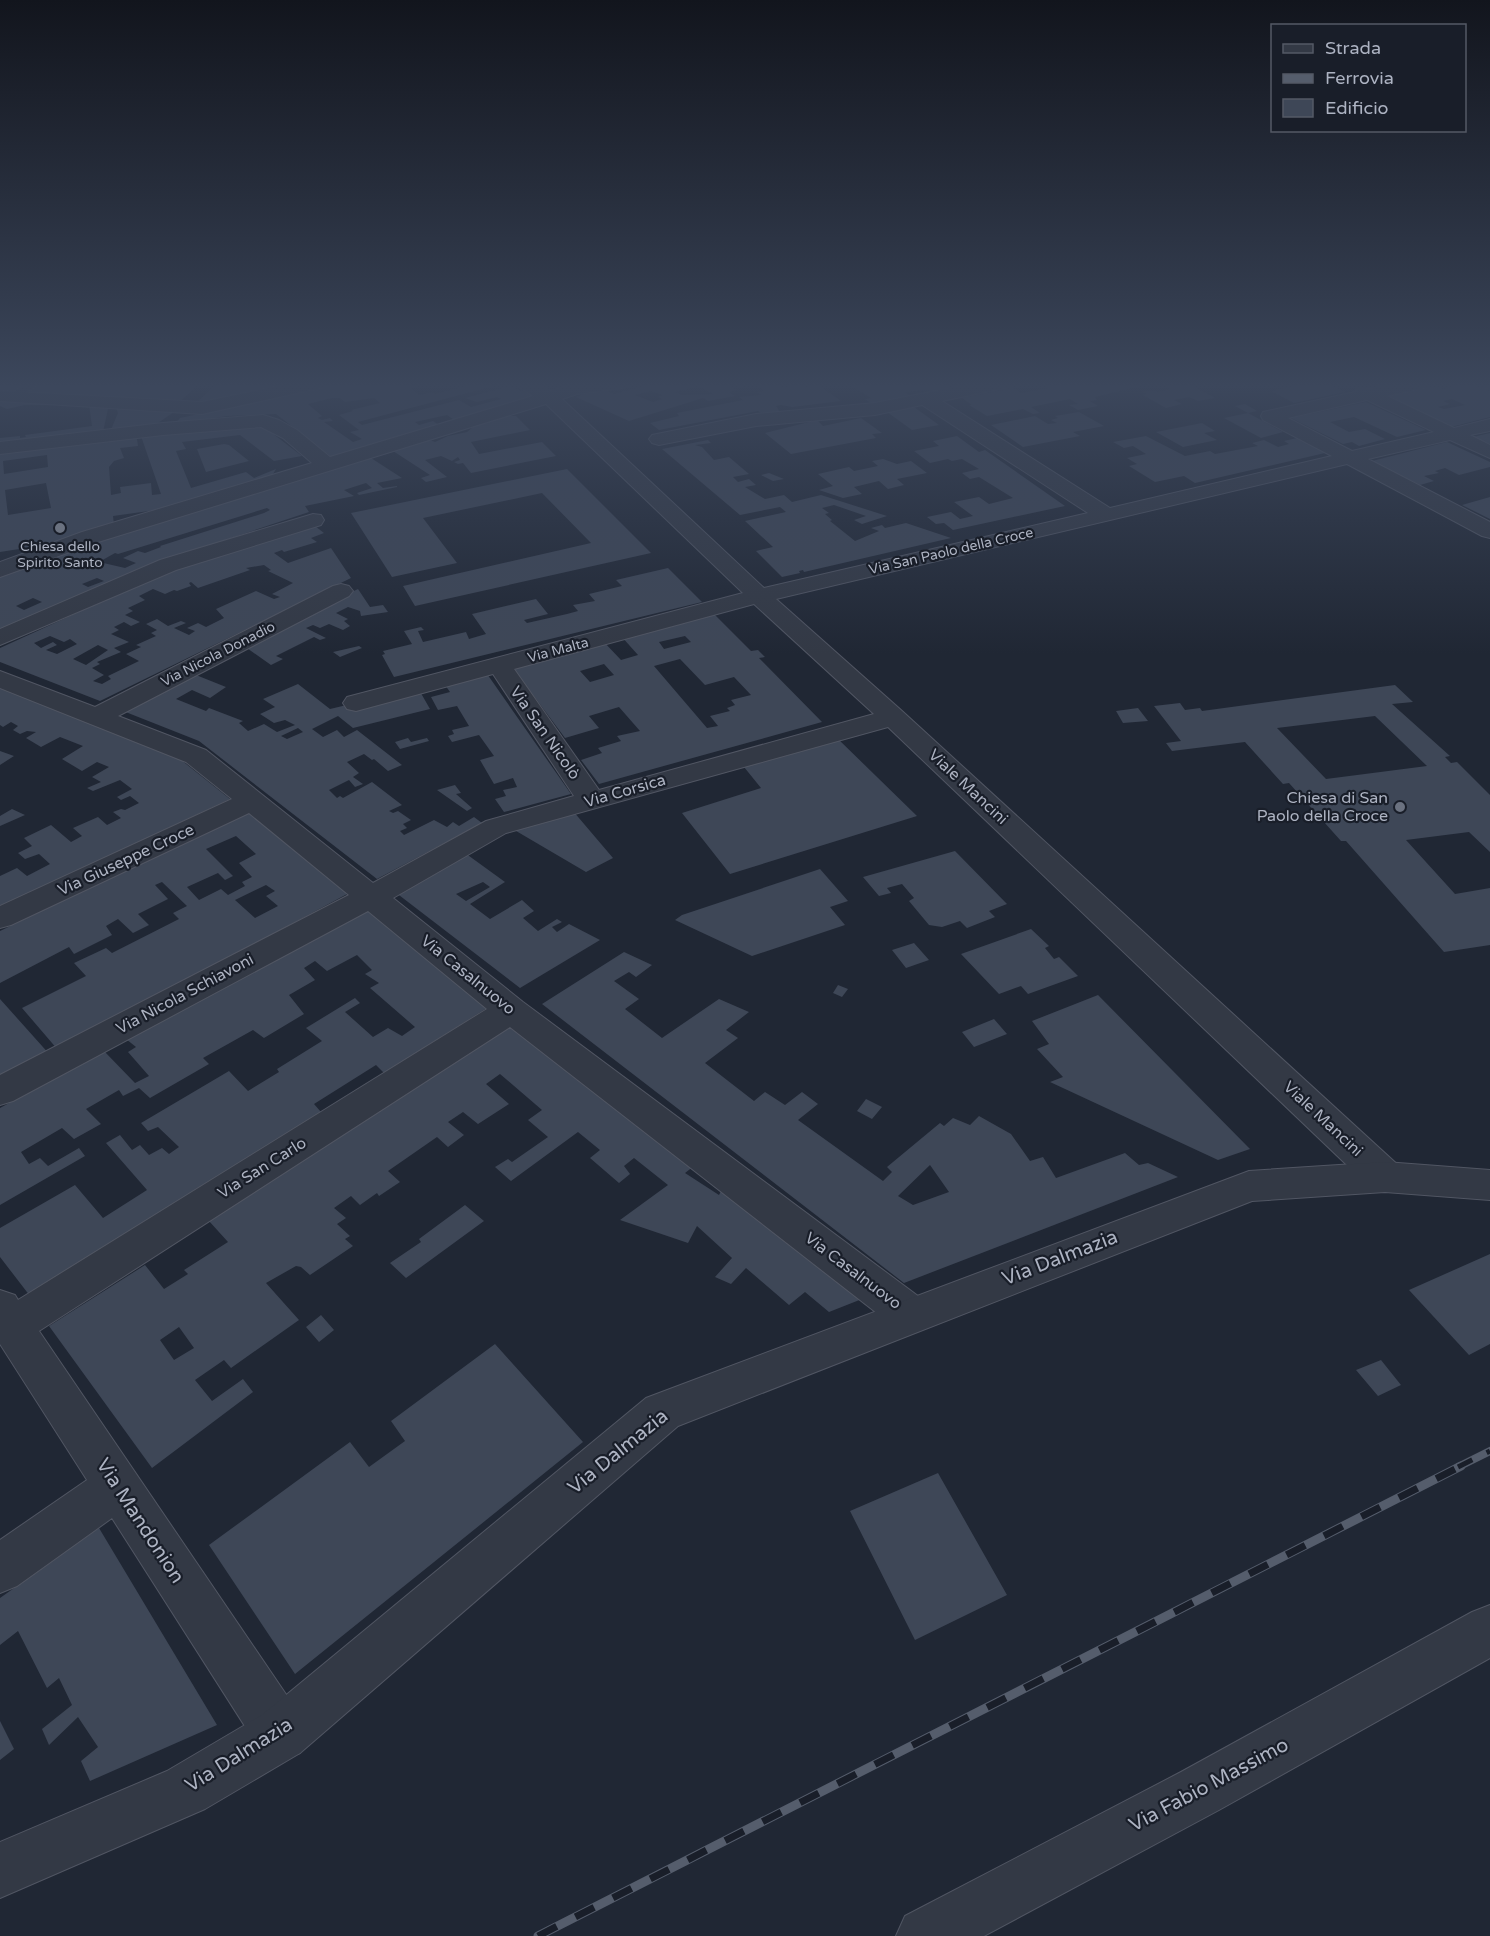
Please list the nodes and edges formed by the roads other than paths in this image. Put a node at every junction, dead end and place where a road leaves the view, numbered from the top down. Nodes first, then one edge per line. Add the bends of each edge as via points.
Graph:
1 (303, 473) edge
2 (630, 473) edge
3 (1042, 473) edge
4 (1285, 473) edge
5 (1382, 473) edge
6 (1105, 514) junction
7 (313, 520) dead end
8 (1490, 531) edge
9 (0, 570) edge
10 (341, 591) dead end
11 (759, 596) junction
12 (0, 638) edge
13 (498, 665) junction
14 (0, 679) edge
15 (356, 703) dead end
16 (96, 717) junction
17 (893, 717) junction
18 (252, 801) junction
19 (592, 801) junction
20 (371, 897) junction
21 (0, 918) edge
22 (511, 1010) junction
23 (0, 1091) edge
24 (1385, 1177) junction
25 (1490, 1185) edge
26 (911, 1315) junction
27 (6, 1317) edge
28 (117, 1486) junction
29 (0, 1569) edge
30 (1490, 1630) edge
31 (281, 1734) junction
32 (0, 1870) edge
33 (925, 1936) edge

1 - 9 street via 90,537
2 - 11 street, Viale Mancini
3 - 6 street
4 - 6 street, Via San Paolo della Croce
5 - 8 street
6 - 11 street, Via San Paolo della Croce
7 - 12 street via 168,565
10 - 16 street, Via Nicola Donadio
11 - 13 street, Via Malta
11 - 17 street, Viale Mancini
13 - 15 street, Via Malta
13 - 19 street, Via San Nicolò
14 - 16 street, Via Casalnuovo
16 - 18 street, Via Casalnuovo via 196,756
17 - 19 street, Via Corsica
17 - 24 street, Viale Mancini
18 - 20 street, Via Casalnuovo
18 - 21 street, Via Giuseppe Croce
19 - 20 street, Via Corsica via 496,827
20 - 22 street, Via Casalnuovo
20 - 23 street, Via Nicola Schiavoni
22 - 26 street, Via Casalnuovo
22 - 27 street, Via San Carlo
24 - 25 street, Via Dalmazia
24 - 26 street, Via Dalmazia via 1249,1186
26 - 31 street, Via Dalmazia via 662,1412
27 - 28 street, Via Mandonion
28 - 29 street
28 - 31 street, Via Mandonion
30 - 33 street, Via Fabio Massimo via 1200,1791
31 - 32 street, Via Dalmazia via 186,1790

